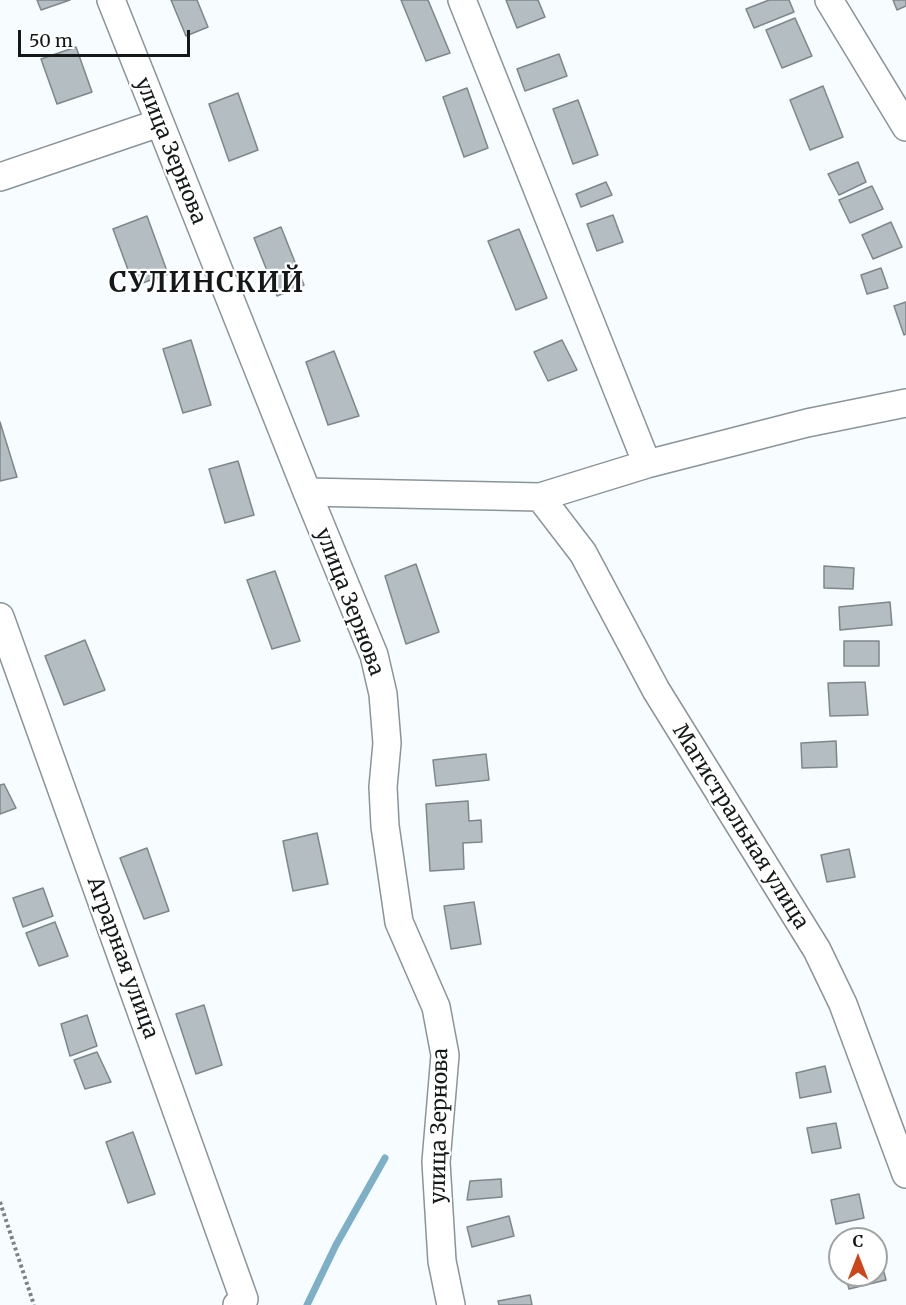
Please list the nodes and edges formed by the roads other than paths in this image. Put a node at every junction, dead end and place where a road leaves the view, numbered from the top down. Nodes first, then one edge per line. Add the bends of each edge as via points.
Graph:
1 (111, 0) edge
2 (462, 0) edge
3 (829, 0) edge
4 (159, 123) junction
5 (906, 127) edge
6 (0, 177) edge
7 (906, 403) edge
8 (647, 464) junction
9 (307, 492) junction
10 (540, 497) junction
11 (0, 616) edge
12 (906, 1174) edge
13 (241, 1302) edge
14 (451, 1305) edge

1 - 4 street, улица Зернова
2 - 8 street
3 - 5 street
4 - 6 street
4 - 9 street, улица Зернова
7 - 8 street via 807,423
8 - 10 street
9 - 10 street
9 - 14 street, улица Зернова via 374,655 383,693 387,743 385,826 399,922 436,1007 445,1055 436,1162 442,1261
10 - 12 street, Магистральная улица via 583,553 656,690 817,950 843,1004
11 - 13 street, Аграрная улица

